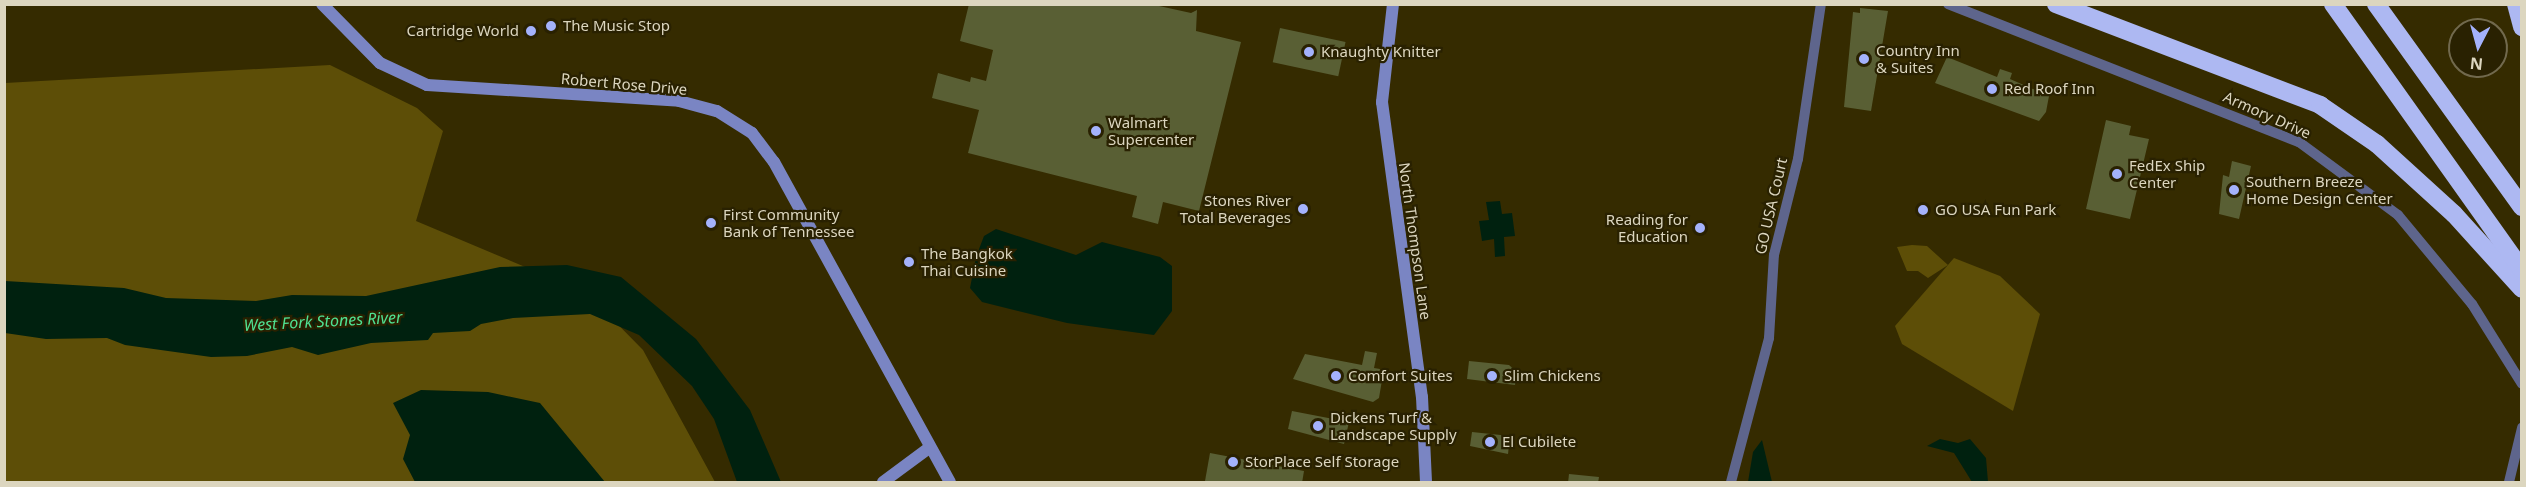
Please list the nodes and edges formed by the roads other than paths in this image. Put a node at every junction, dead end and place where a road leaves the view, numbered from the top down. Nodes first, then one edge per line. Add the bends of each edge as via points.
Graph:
1 (1393, 4) edge
2 (1821, 4) edge
3 (1948, 4) edge
4 (2056, 4) edge
5 (2333, 4) edge
6 (2376, 4) edge
7 (2516, 4) edge
8 (325, 7) edge
9 (2522, 27) edge
10 (2522, 207) edge
11 (2522, 270) edge
12 (2522, 289) edge
13 (2522, 384) edge
14 (2522, 428) edge
15 (929, 448) junction
16 (883, 483) edge
17 (950, 483) edge
18 (1426, 483) edge
19 (1731, 483) edge
20 (2509, 483) edge

1 - 18 street, North Thompson Lane via 1382,102 1422,397
2 - 19 street, GO USA Court via 1798,159 1774,255 1769,338
3 - 13 street, Armory Drive via 2299,142 2398,214 2472,304
4 - 12 highway via 2320,105 2377,144 2454,214
5 - 11 highway
6 - 10 highway
7 - 9 highway
8 - 15 street, Robert Rose Drive via 380,63 427,85 679,101 717,111 752,133 774,162
14 - 20 street
15 - 16 street
15 - 17 street, Robert Rose Drive

